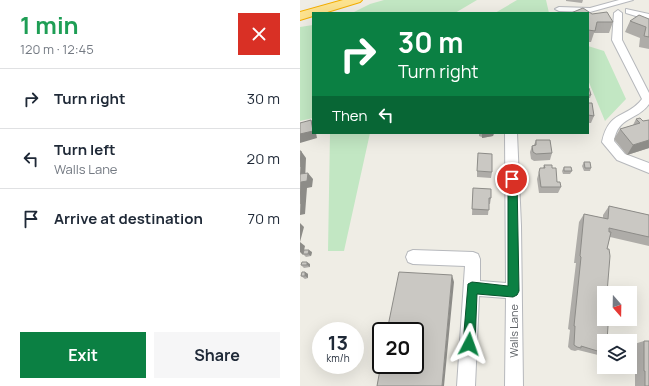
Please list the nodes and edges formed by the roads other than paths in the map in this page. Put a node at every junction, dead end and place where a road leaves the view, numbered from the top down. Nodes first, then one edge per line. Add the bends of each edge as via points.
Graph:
1 (339, 0) edge
2 (356, 0) edge
3 (630, 0) edge
4 (619, 8) junction
5 (649, 8) edge
6 (559, 9) dead end
7 (300, 11) edge
8 (314, 12) edge
9 (312, 13) edge
10 (300, 16) edge
11 (649, 17) edge
12 (511, 134) edge
13 (649, 168) edge
14 (413, 258) dead end
15 (472, 288) junction
16 (513, 291) junction
17 (466, 386) edge
18 (514, 386) edge

1 - 7 highway
2 - 8 highway
3 - 4 street
3 - 5 street via 643,8
4 - 6 street
4 - 11 street
4 - 13 street via 617,40 647,99 644,104 624,115 614,125 608,142 621,157
9 - 10 highway
12 - 16 street, Walls Lane
14 - 15 street via 473,259
15 - 16 street
15 - 17 street
16 - 18 street, Walls Lane

